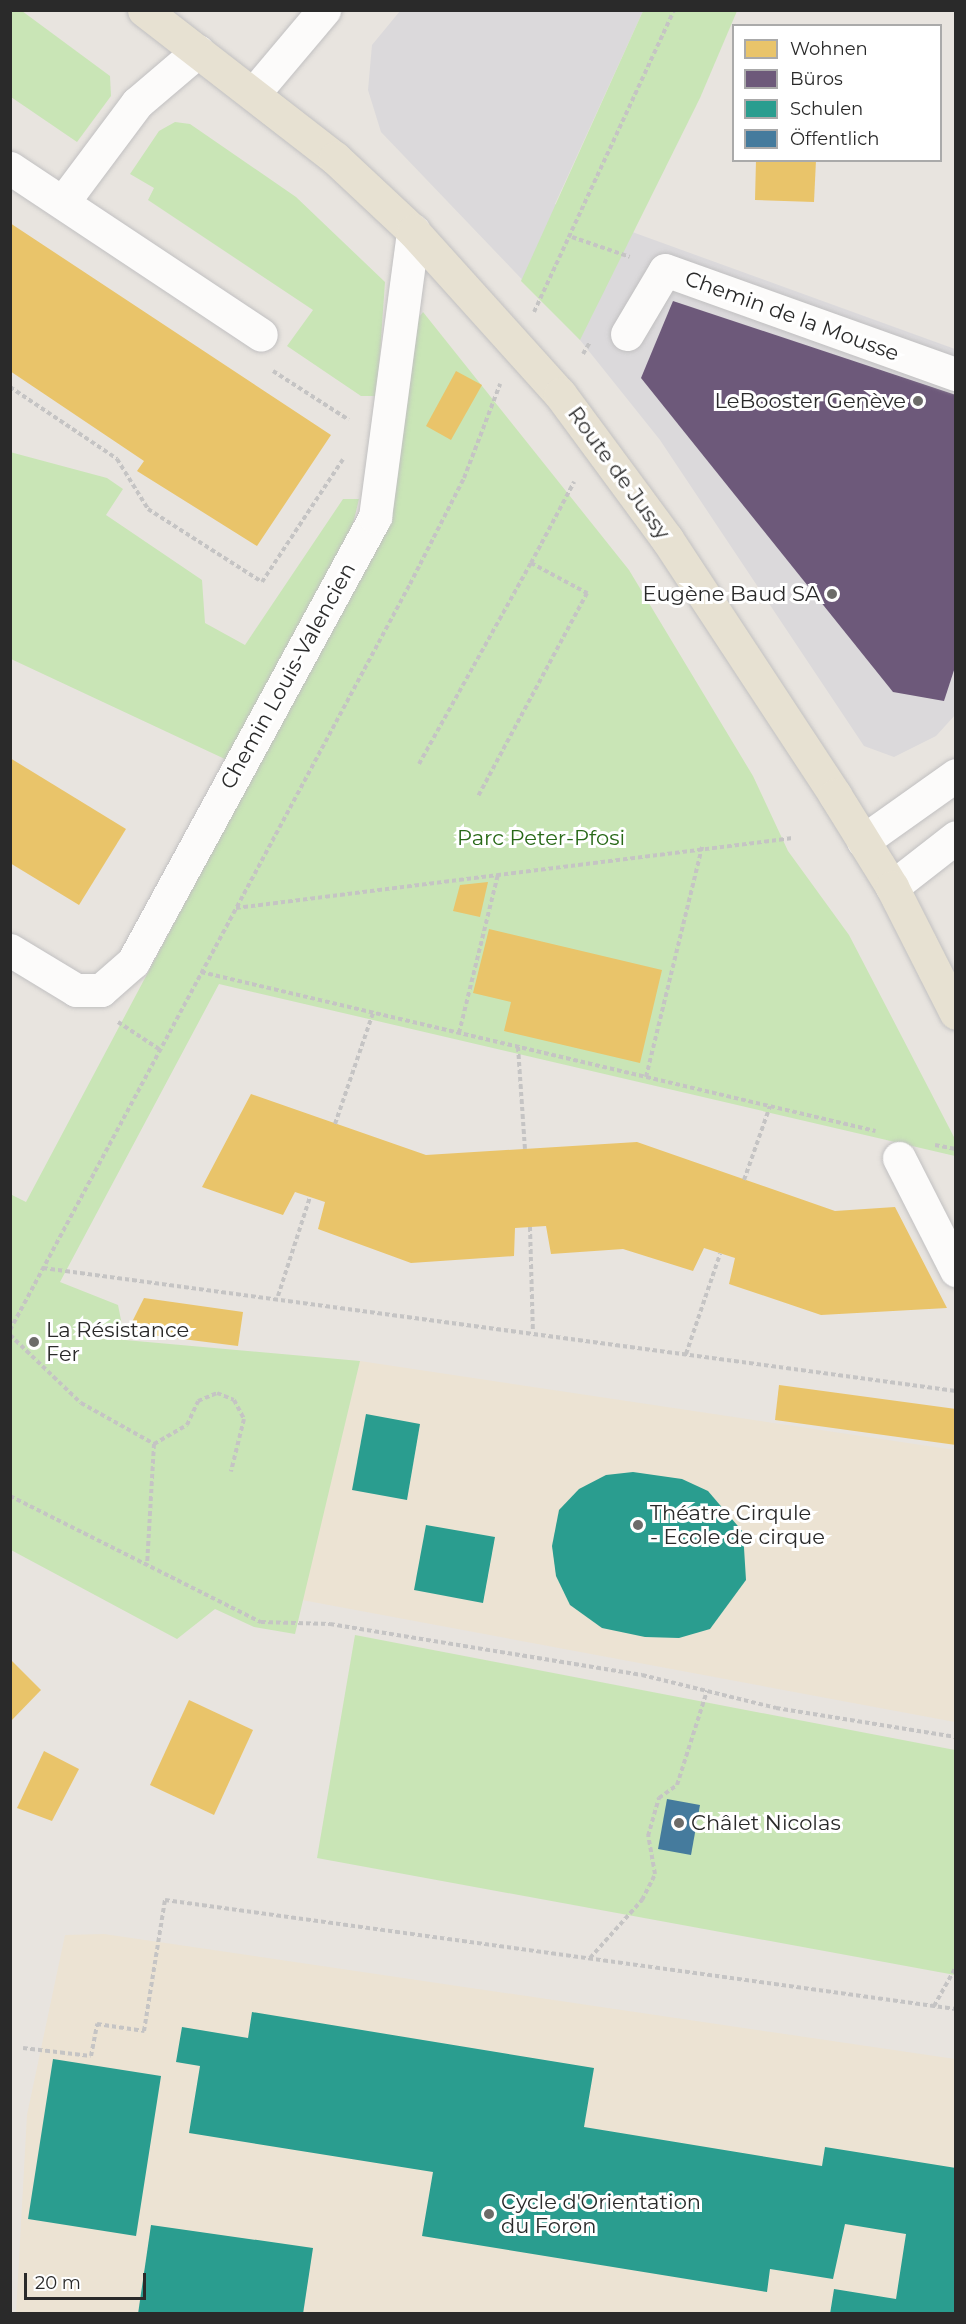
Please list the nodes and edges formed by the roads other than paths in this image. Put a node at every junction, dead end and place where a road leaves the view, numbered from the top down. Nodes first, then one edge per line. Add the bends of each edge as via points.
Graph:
1 (144, 10) edge
2 (324, 10) edge
3 (198, 51) junction
4 (254, 93) junction
5 (10, 168) edge
6 (63, 202) junction
7 (413, 231) junction
8 (627, 334) dead end
9 (261, 335) road end
10 (956, 374) edge
11 (956, 775) edge
12 (956, 837) edge
13 (863, 841) junction
14 (892, 887) junction
15 (10, 950) edge
16 (956, 1013) edge
17 (902, 1144) road end
18 (956, 1270) edge

1 - 3 main road, Route de Jussy
2 - 4 street
3 - 4 main road, Route de Jussy
3 - 6 street via 136,104
4 - 7 main road, Route de Jussy
5 - 6 street
6 - 9 street
7 - 13 main road, Route de Jussy via 560,394 654,521
7 - 15 street, Chemin Louis-Valencien via 368,445 375,517 133,962 101,990 76,990
8 - 10 street, Chemin de la Mousse via 665,270
11 - 13 street
12 - 14 street
13 - 14 main road, Route de Jussy
14 - 16 main road, Route de Jussy
17 - 18 street

